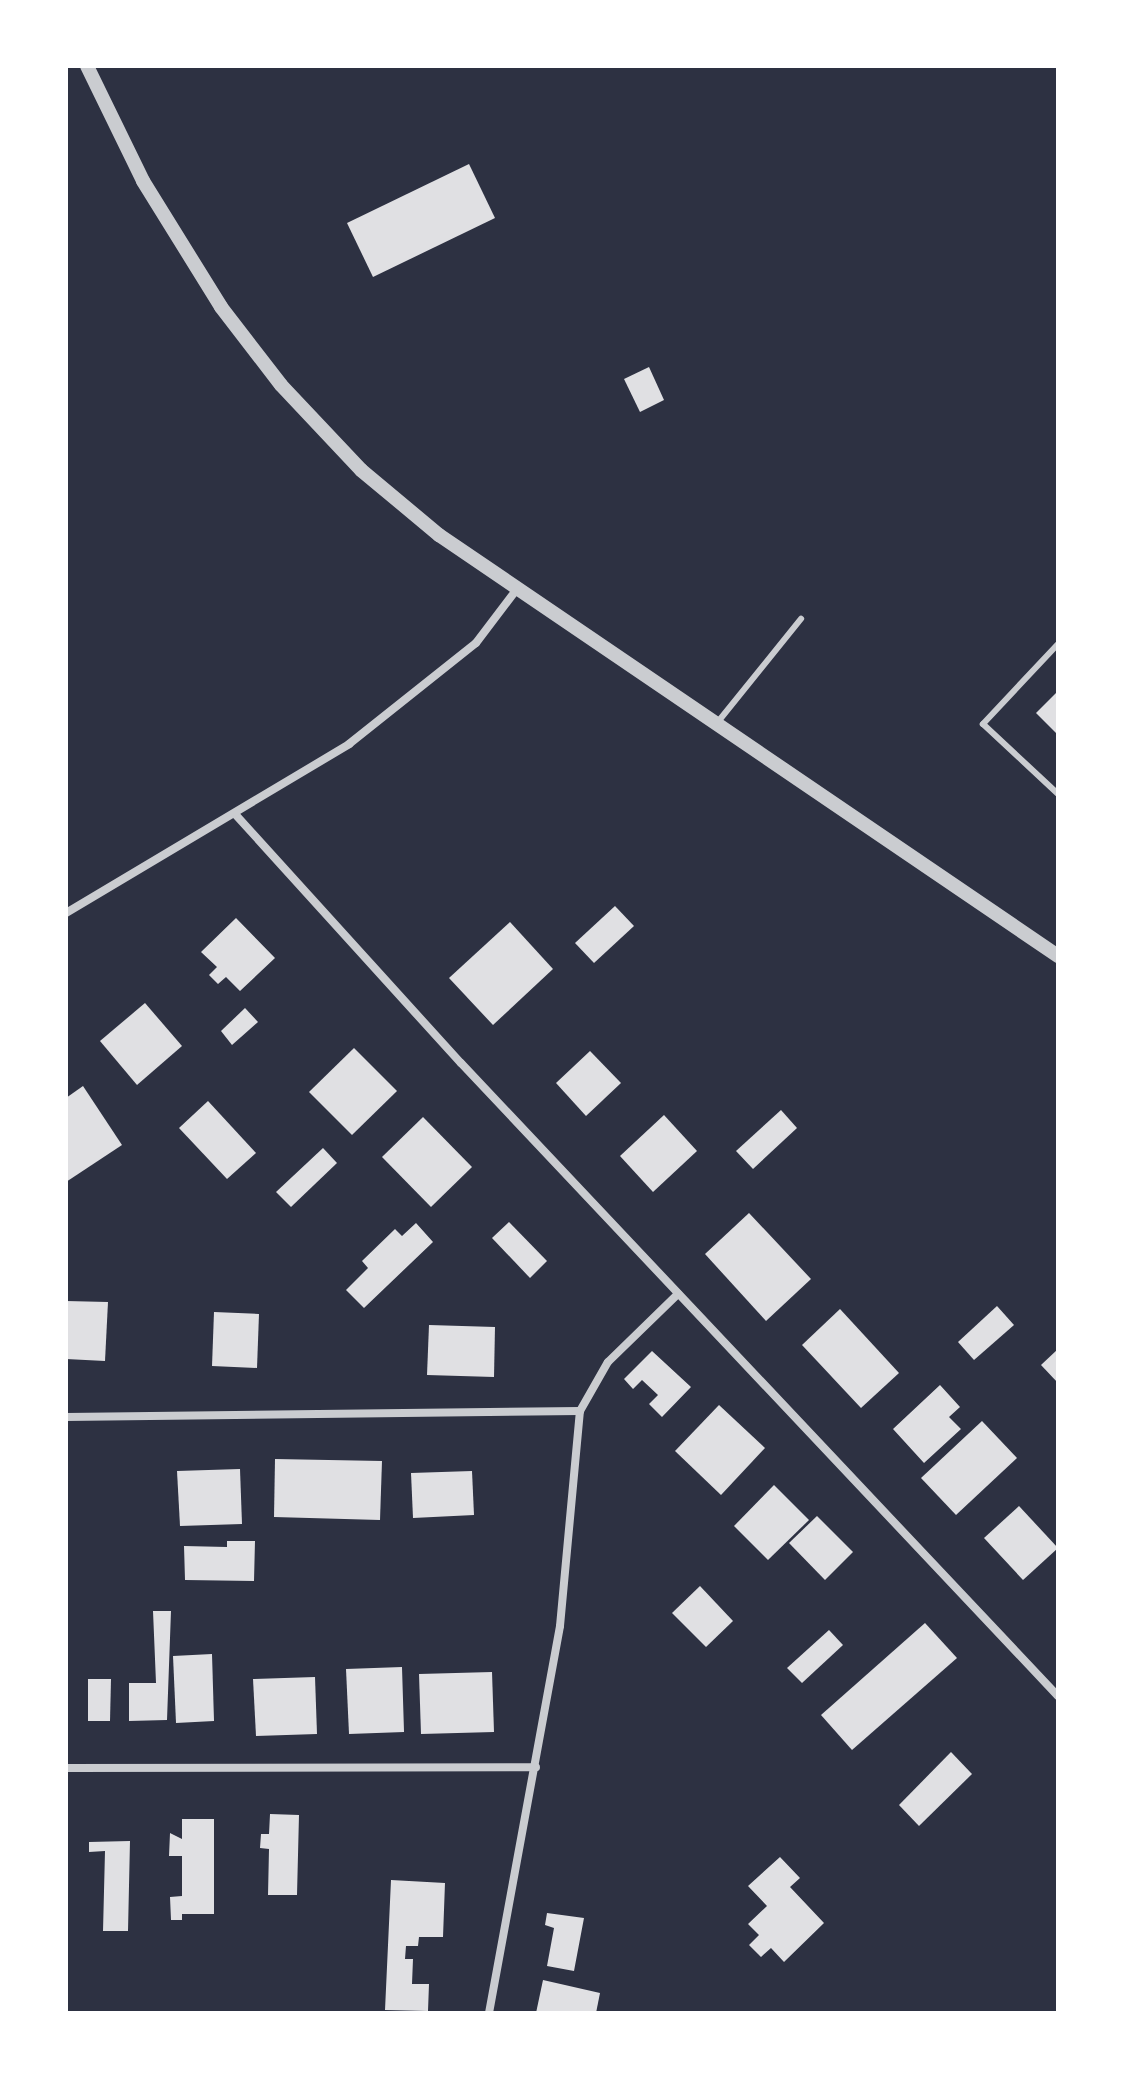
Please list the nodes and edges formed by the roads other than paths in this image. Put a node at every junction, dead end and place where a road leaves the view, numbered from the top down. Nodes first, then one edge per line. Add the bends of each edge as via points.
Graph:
1 (87, 66) edge
2 (517, 589) junction
3 (801, 619) dead end
4 (1058, 644) edge
5 (717, 723) junction
6 (1058, 794) edge
7 (235, 814) junction
8 (66, 913) edge
9 (1058, 956) edge
10 (678, 1294) junction
11 (580, 1411) junction
12 (66, 1417) edge
13 (1058, 1696) edge
14 (536, 1767) junction
15 (66, 1768) edge
16 (489, 2013) edge

1 - 2 street via 143,181 186,254 281,385 361,470 439,535
2 - 5 street
2 - 7 street via 476,643 349,744
3 - 5 lane
4 - 6 lane via 983,724
5 - 9 street
7 - 8 street
7 - 10 street
10 - 11 street via 608,1362
10 - 13 street
11 - 12 street
11 - 14 street via 560,1626
14 - 15 street
14 - 16 street

